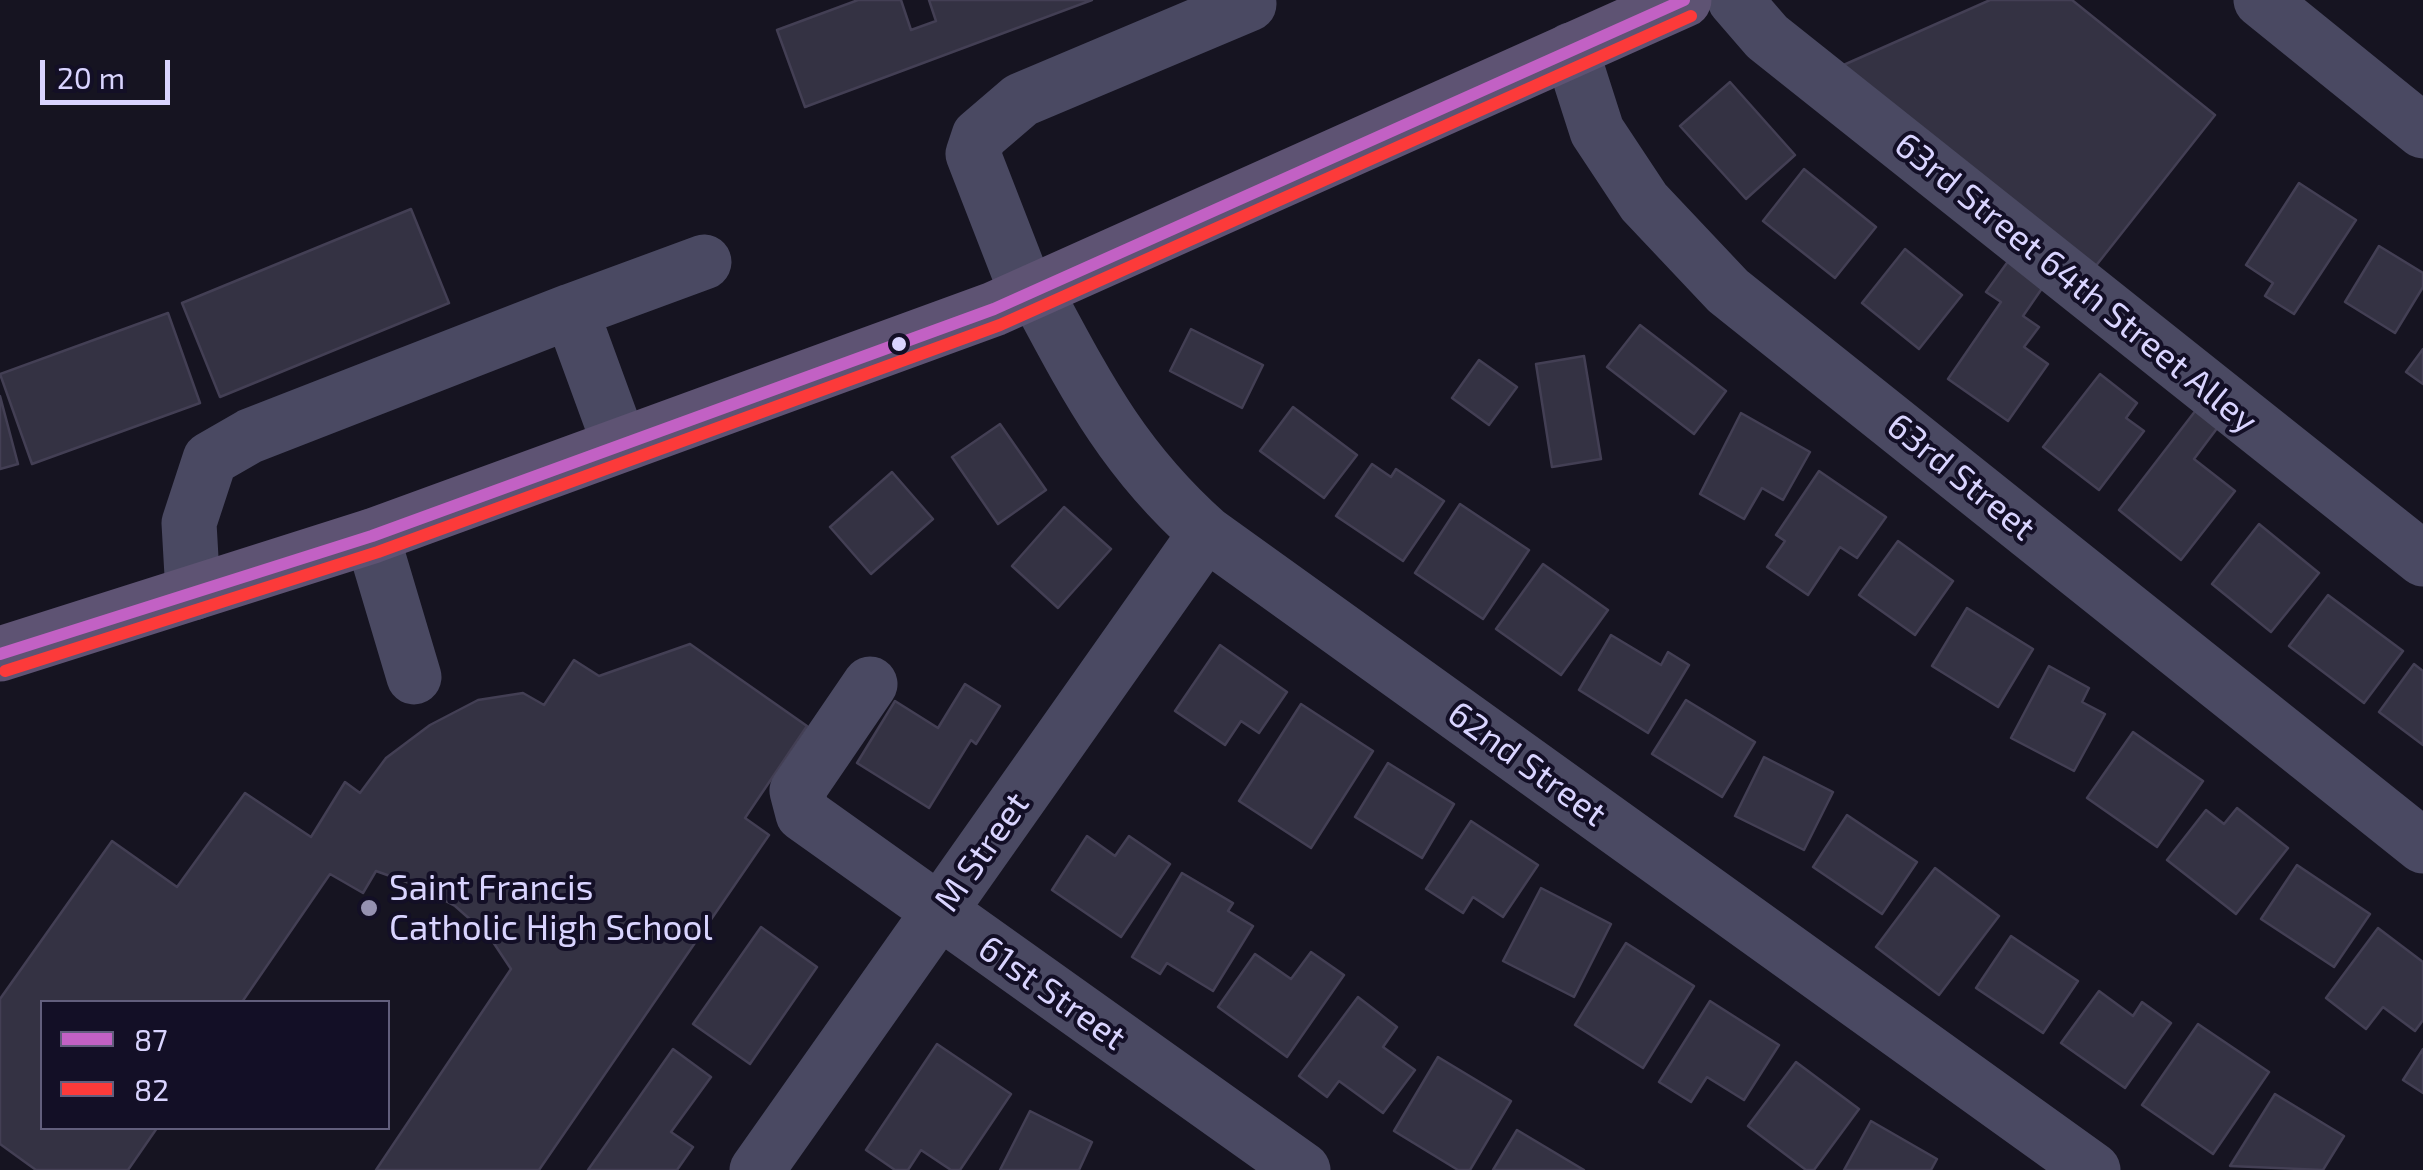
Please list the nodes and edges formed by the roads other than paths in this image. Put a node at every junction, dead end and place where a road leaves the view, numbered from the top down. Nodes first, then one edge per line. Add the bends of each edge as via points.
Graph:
1 (1735, 0) edge
2 (2260, 0) edge
3 (1677, 1) edge
4 (1249, 4) dead end
5 (1571, 50) junction
6 (2423, 131) edge
7 (704, 262) dead end
8 (1030, 291) junction
9 (572, 311) junction
10 (620, 445) junction
11 (1206, 533) junction
12 (372, 536) junction
13 (2423, 559) edge
14 (193, 593) junction
15 (0, 654) edge
16 (414, 677) dead end
17 (870, 684) dead end
18 (2423, 846) edge
19 (939, 912) junction
20 (757, 1170) edge
21 (1303, 1170) edge
22 (2093, 1170) edge

1 - 13 street, 63rd Street 64th Street Alley via 1766,37
2 - 6 street
3 - 5 main road
4 - 8 street, 62nd Street via 1021,100 979,136 973,154
5 - 8 main road
5 - 18 street, 63rd Street via 1598,131 1644,202 1728,290
7 - 9 street
8 - 10 main road
8 - 11 street, 62nd Street via 1114,434 1157,489
9 - 10 street
9 - 14 street via 250,436 210,459 189,522
10 - 12 main road
11 - 19 street, M Street
11 - 22 street, 62nd Street
12 - 14 main road
12 - 16 street
14 - 15 main road
17 - 19 street, 61st Street via 796,792 803,814
19 - 20 street, M Street
19 - 21 street, 61st Street

